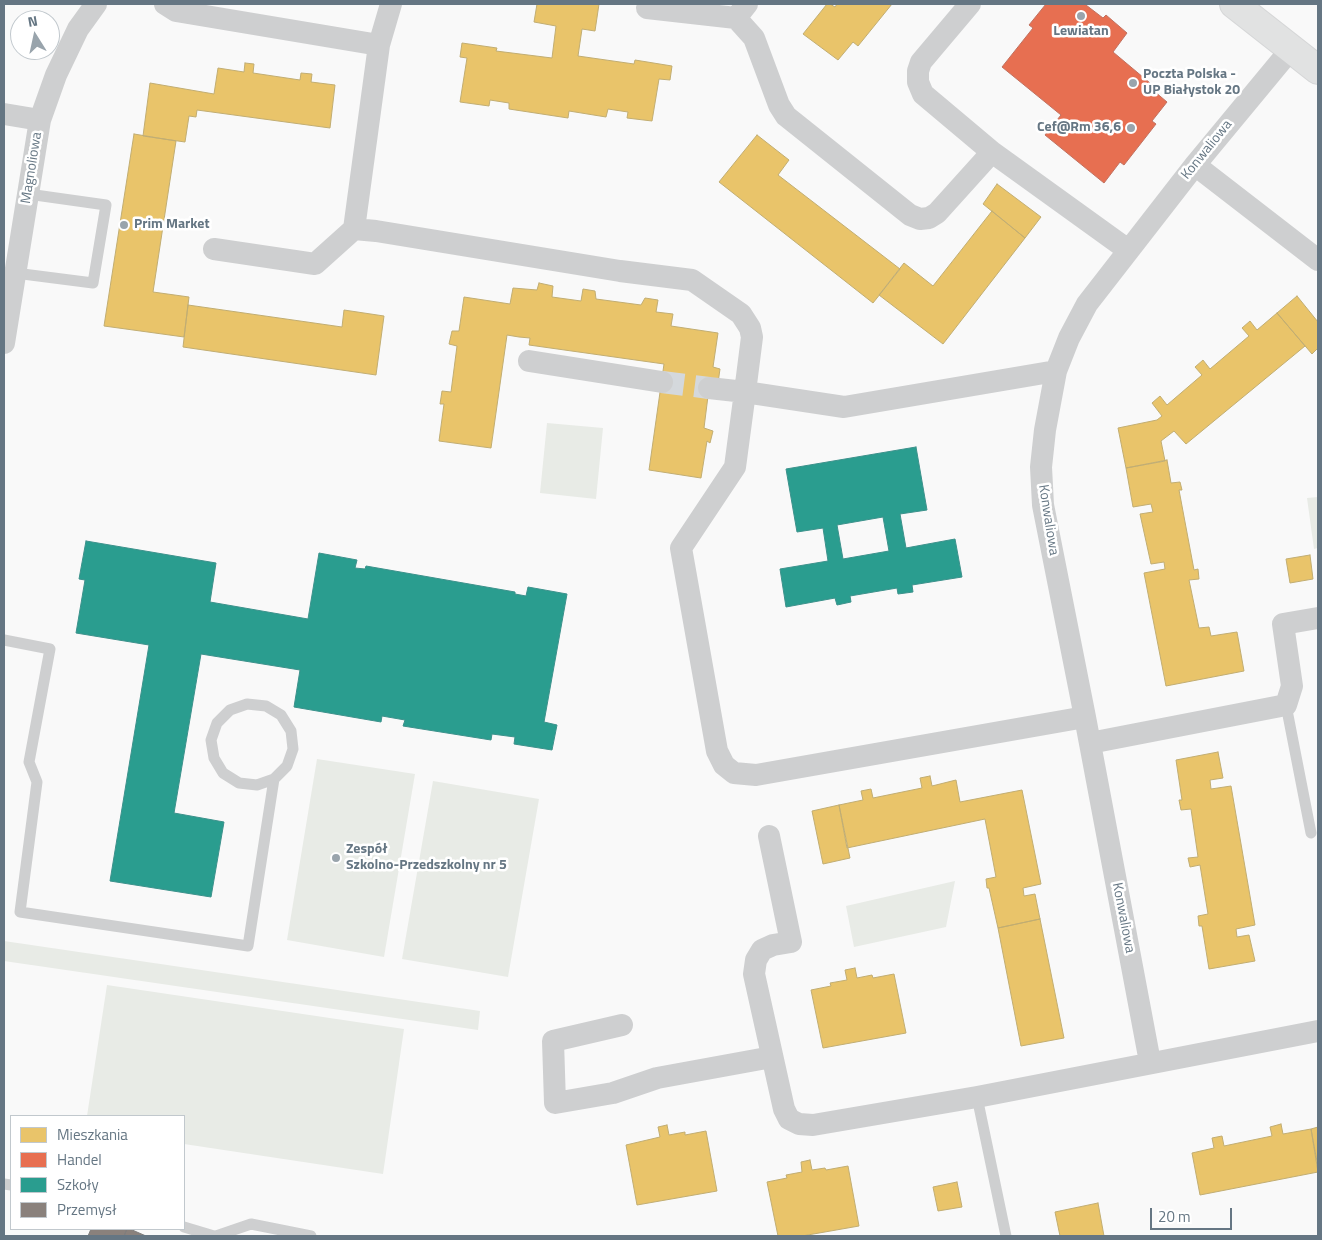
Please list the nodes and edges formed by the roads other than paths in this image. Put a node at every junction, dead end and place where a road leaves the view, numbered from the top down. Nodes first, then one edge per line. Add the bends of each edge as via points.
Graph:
1 (96, 4) edge
2 (165, 4) edge
3 (391, 4) edge
4 (970, 4) edge
5 (1234, 4) edge
6 (647, 8) dead end
7 (741, 11) edge
8 (379, 45) junction
9 (1291, 49) junction
10 (1318, 70) edge
11 (4, 114) edge
12 (40, 120) junction
13 (992, 152) junction
14 (1195, 165) junction
15 (28, 194) junction
16 (354, 230) junction
17 (214, 249) dead end
18 (1128, 250) junction
19 (1318, 260) edge
20 (15, 273) junction
21 (4, 343) edge
22 (529, 361) dead end
23 (1056, 371) junction
24 (662, 382) tunnel mouth
25 (710, 388) tunnel mouth
26 (745, 392) junction
27 (1318, 618) edge
28 (4, 640) edge
29 (1286, 705) junction
30 (1085, 717) junction
31 (1090, 743) junction
32 (274, 779) junction
33 (1311, 833) dead end
34 (769, 836) dead end
35 (622, 1025) dead end
36 (1318, 1031) edge
37 (772, 1057) junction
38 (1150, 1062) junction
39 (977, 1097) junction
40 (185, 1227) edge
41 (215, 1236) edge
42 (311, 1236) edge
43 (1006, 1236) edge

1 - 12 street, Magnoliowa via 78,29 56,75
2 - 8 street via 176,11
3 - 8 street
4 - 13 street via 921,62 918,82 923,94
5 - 9 street
6 - 7 street
7 - 13 street via 786,116 910,215 920,219 937,213
8 - 16 street
9 - 10 street
9 - 14 street, Konwaliowa
11 - 12 street
12 - 15 street, Magnoliowa
13 - 18 street
14 - 18 street, Konwaliowa
14 - 19 street
15 - 20 street, Magnoliowa
15 - 20 lane via 106,205 98,254 93,283
16 - 17 street via 315,264
16 - 26 street via 692,280 741,314 750,328 752,337
18 - 23 street, Konwaliowa via 1086,304
20 - 21 street, Magnoliowa
22 - 24 street
23 - 26 street via 844,407
23 - 30 street, Konwaliowa via 1044,430 1041,467 1043,505
25 - 26 street
26 - 30 street via 735,467 681,548 717,751 724,765 734,773 756,775
27 - 29 street via 1282,624 1292,686
28 - 32 lane via 50,649 29,762 37,782 20,912 248,946
29 - 31 street
29 - 33 lane
30 - 31 street, Konwaliowa
31 - 38 street, Konwaliowa
32 - 32 lane via 287,766 293,748 291,731 281,715 266,706 247,704 230,710 217,723 211,740 214,758 223,773 239,783 257,785
34 - 37 street via 791,942 762,950 756,960 754,974
35 - 37 street via 553,1041 555,1103 614,1093 657,1078
36 - 38 street
37 - 39 street via 784,1109 789,1119 799,1124 813,1125
38 - 39 street
39 - 43 lane
40 - 41 lane
41 - 42 lane via 252,1224

